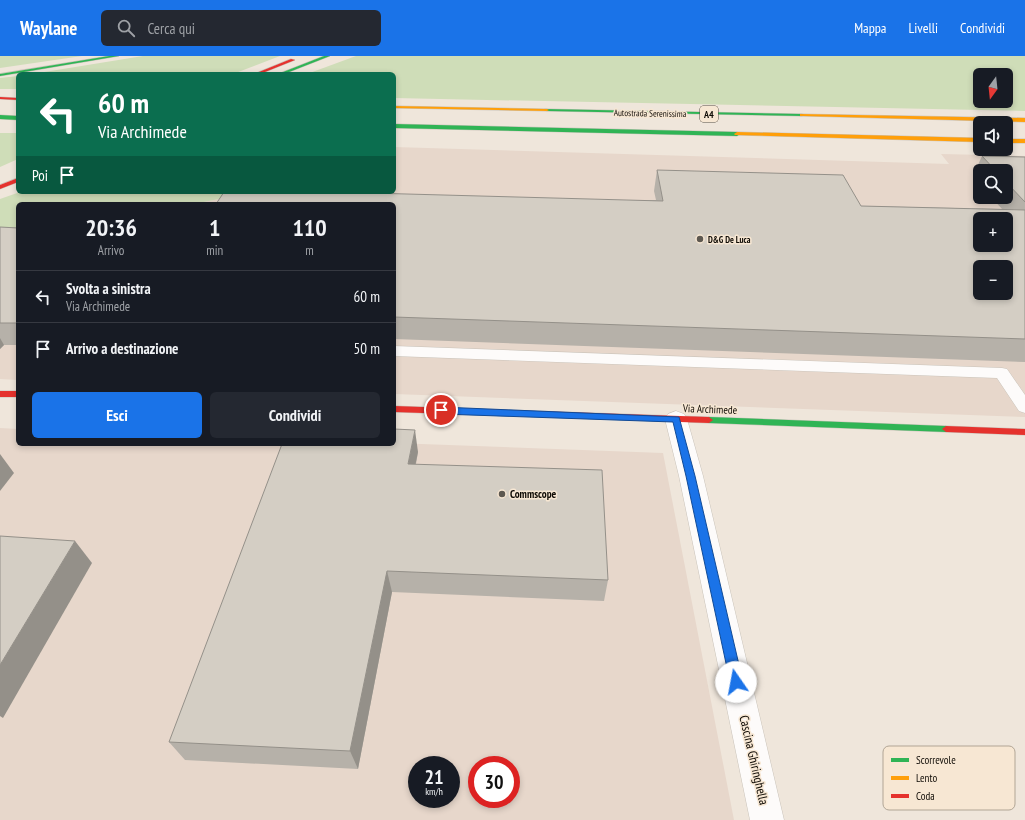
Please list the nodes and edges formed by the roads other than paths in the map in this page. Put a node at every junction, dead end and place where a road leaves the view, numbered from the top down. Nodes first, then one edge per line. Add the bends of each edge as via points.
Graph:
1 (117, 56) edge
2 (303, 56) edge
3 (328, 56) edge
4 (21, 72) edge
5 (261, 72) edge
6 (285, 72) edge
7 (16, 73) edge
8 (0, 75) edge
9 (0, 98) edge
10 (16, 98) edge
11 (396, 107) edge
12 (0, 117) edge
13 (16, 118) edge
14 (1025, 120) edge
15 (396, 126) edge
16 (973, 140) edge
17 (1013, 141) edge
18 (1025, 142) edge
19 (16, 181) edge
20 (0, 187) edge
21 (396, 351) edge
22 (0, 394) edge
23 (16, 394) edge
24 (1025, 407) edge
25 (396, 409) edge
26 (676, 419) junction
27 (1025, 432) edge
28 (767, 820) edge

1 - 4 main road
2 - 5 main road
3 - 6 main road
7 - 8 main road
9 - 10 main road
11 - 14 main road, Autostrada Serenissima / A4
12 - 13 main road
15 - 16 main road, Autostrada Serenissima / A4
17 - 18 main road
19 - 20 main road
21 - 24 lane via 1002,372
22 - 23 main road
25 - 26 main road, Via Archimede
26 - 27 main road, Via Archimede
26 - 28 street, Cascina Ghiringhella via 691,476

